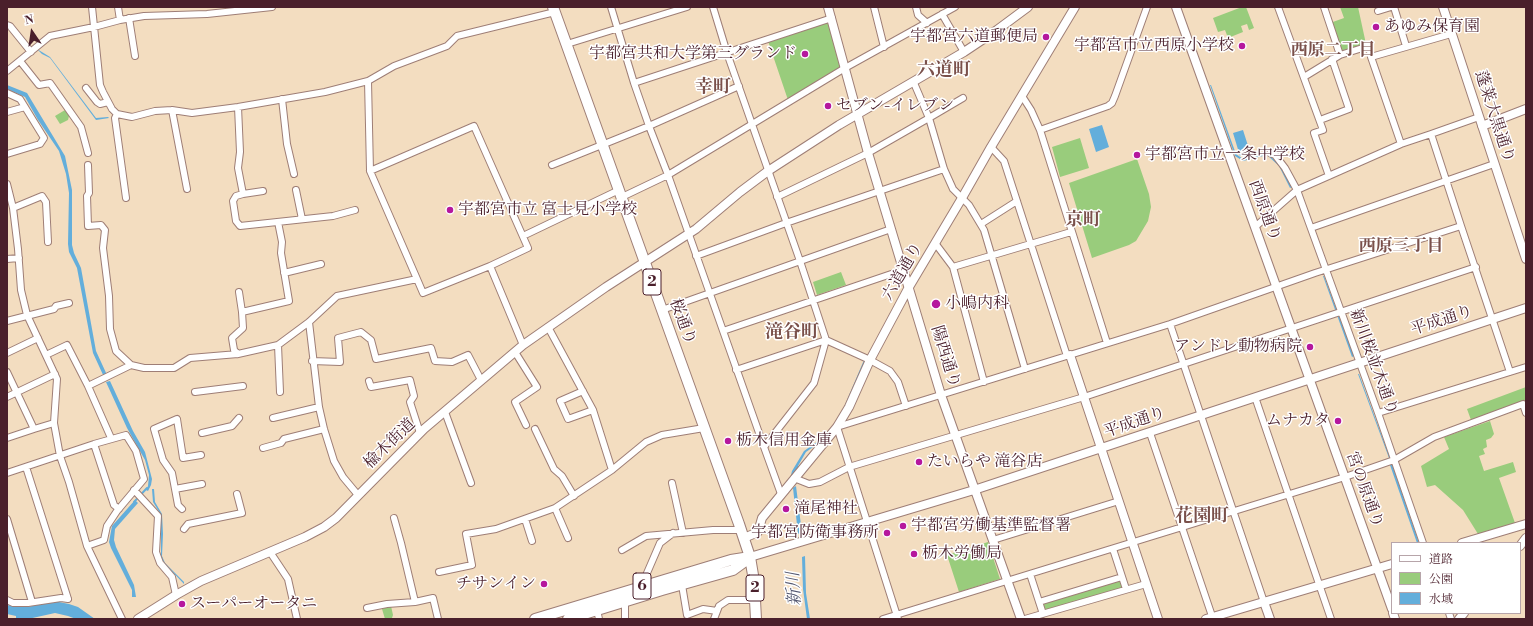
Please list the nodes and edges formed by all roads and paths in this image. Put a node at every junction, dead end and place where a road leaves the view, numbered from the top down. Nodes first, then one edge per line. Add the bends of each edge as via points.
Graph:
1 (92, 7) edge
2 (118, 7) edge
3 (272, 7) edge
4 (611, 7) edge
5 (688, 7) edge
6 (713, 7) edge
7 (828, 7) edge
8 (874, 7) edge
9 (916, 7) edge
10 (954, 7) edge
11 (1028, 7) edge
12 (1075, 7) edge
13 (1147, 7) edge
14 (1176, 7) edge
15 (1324, 7) edge
16 (1393, 7) edge
17 (1442, 7) edge
18 (238, 8) edge
19 (1280, 8) edge
20 (554, 9) edge
21 (1378, 11) dead end
22 (942, 14) junction
23 (128, 18) junction
24 (832, 18) junction
25 (120, 20) junction
26 (927, 23) junction
27 (7, 25) edge
28 (94, 27) junction
29 (618, 28) junction
30 (1451, 34) junction
31 (567, 44) junction
32 (884, 46) junction
33 (1406, 46) junction
34 (31, 52) junction
35 (964, 52) junction
36 (727, 53) junction
37 (1340, 55) junction
38 (135, 56) dead end
39 (1371, 57) junction
40 (1332, 59) junction
41 (20, 61) junction
42 (845, 68) junction
43 (7, 71) edge
44 (1304, 77) junction
45 (368, 81) junction
46 (634, 83) junction
47 (914, 83) junction
48 (739, 86) junction
49 (86, 88) dead end
50 (7, 93) edge
51 (1022, 96) junction
52 (963, 98) dead end
53 (282, 100) junction
54 (108, 102) junction
55 (26, 107) junction
56 (238, 107) junction
57 (1526, 109) edge
58 (172, 110) junction
59 (7, 112) edge
60 (117, 114) junction
61 (858, 114) junction
62 (1479, 117) junction
63 (929, 118) junction
64 (1320, 120) junction
65 (752, 125) junction
66 (649, 126) junction
67 (1482, 126) junction
68 (1040, 130) junction
69 (1431, 134) junction
70 (1401, 144) junction
71 (603, 145) junction
72 (991, 147) junction
73 (88, 153) dead end
74 (868, 153) junction
75 (1270, 153) dead end
76 (7, 154) edge
77 (1494, 164) junction
78 (88, 165) dead end
79 (552, 165) dead end
80 (944, 169) junction
81 (370, 171) junction
82 (768, 171) junction
83 (294, 174) dead end
84 (668, 175) junction
85 (1329, 176) junction
86 (1446, 180) junction
87 (7, 184) edge
88 (187, 189) dead end
89 (296, 190) dead end
90 (1297, 190) junction
91 (263, 191) dead end
92 (880, 191) junction
93 (620, 193) junction
94 (243, 194) junction
95 (777, 197) junction
96 (126, 198) dead end
97 (962, 198) junction
98 (1017, 201) junction
99 (13, 208) junction
100 (355, 210) dead end
101 (302, 219) junction
102 (278, 222) junction
103 (786, 223) junction
104 (981, 224) junction
105 (1461, 226) junction
106 (1255, 227) junction
107 (1311, 228) junction
108 (891, 230) junction
109 (1071, 232) junction
110 (688, 234) junction
111 (523, 236) junction
112 (48, 242) dead end
113 (936, 243) junction
114 (1031, 244) junction
115 (992, 255) junction
116 (696, 256) junction
117 (19, 258) junction
118 (7, 259) edge
119 (1526, 259) edge
120 (645, 261) junction
121 (800, 261) junction
122 (321, 264) dead end
123 (490, 266) junction
124 (952, 267) junction
125 (1476, 267) junction
126 (903, 270) junction
127 (1326, 270) junction
128 (284, 273) junction
129 (417, 279) junction
130 (909, 287) junction
131 (1277, 287) junction
132 (239, 292) dead end
133 (709, 293) junction
134 (813, 299) junction
135 (69, 303) dead end
136 (1526, 308) edge
137 (662, 310) junction
138 (242, 312) junction
139 (1341, 312) junction
140 (27, 315) junction
141 (1493, 319) junction
142 (7, 321) edge
143 (308, 322) junction
144 (1170, 324) junction
145 (548, 327) junction
146 (1292, 328) junction
147 (723, 331) junction
148 (38, 338) junction
149 (826, 340) junction
150 (1107, 343) junction
151 (278, 345) junction
152 (523, 345) junction
153 (515, 352) junction
154 (7, 353) edge
155 (238, 354) junction
156 (46, 355) junction
157 (1068, 355) junction
158 (870, 360) junction
159 (312, 361) junction
160 (1360, 363) junction
161 (131, 365) junction
162 (1183, 365) junction
163 (1526, 367) edge
164 (1025, 369) junction
165 (736, 370) junction
166 (7, 372) edge
167 (1510, 372) junction
168 (55, 374) junction
169 (1310, 379) junction
170 (480, 380) junction
171 (369, 381) dead end
172 (984, 382) junction
173 (88, 386) junction
174 (243, 386) dead end
175 (582, 391) junction
176 (195, 392) dead end
177 (280, 392) dead end
178 (16, 393) junction
179 (941, 395) junction
180 (7, 397) edge
181 (1084, 397) junction
182 (1255, 397) junction
183 (906, 406) junction
184 (318, 407) junction
185 (593, 410) junction
186 (445, 412) junction
187 (1378, 413) junction
188 (1526, 413) edge
189 (1201, 416) junction
190 (239, 418) dead end
191 (273, 418) dead end
192 (54, 423) junction
193 (526, 425) dead end
194 (837, 427) junction
195 (704, 428) junction
196 (34, 429) junction
197 (324, 429) junction
198 (535, 429) dead end
199 (202, 433) dead end
200 (420, 433) junction
201 (1150, 433) junction
202 (956, 436) junction
203 (7, 438) edge
204 (111, 438) junction
205 (94, 444) junction
206 (764, 447) junction
207 (263, 448) dead end
208 (1102, 449) junction
209 (201, 455) dead end
210 (60, 456) junction
211 (1394, 460) junction
212 (26, 467) junction
213 (850, 467) junction
214 (612, 470) junction
215 (7, 473) edge
216 (1345, 477) junction
217 (792, 480) junction
218 (471, 483) dead end
219 (672, 483) dead end
220 (202, 484) dead end
221 (175, 489) junction
222 (134, 490) junction
223 (974, 490) junction
224 (1288, 493) junction
225 (237, 494) dead end
226 (781, 494) junction
227 (358, 495) junction
228 (574, 496) junction
229 (1119, 500) junction
230 (555, 508) junction
231 (119, 509) junction
232 (182, 509) dead end
233 (1233, 511) junction
234 (394, 518) dead end
235 (525, 519) junction
236 (7, 520) edge
237 (867, 522) junction
238 (1526, 524) edge
239 (1181, 527) junction
240 (184, 530) dead end
241 (683, 532) junction
242 (673, 534) junction
243 (743, 534) junction
244 (568, 538) dead end
245 (993, 540) junction
246 (532, 541) dead end
247 (1133, 542) junction
248 (1423, 542) edge
249 (1465, 542) edge
250 (87, 546) junction
251 (1113, 548) junction
252 (622, 550) dead end
253 (270, 552) junction
254 (750, 558) junction
255 (1391, 564) edge
256 (1377, 568) junction
257 (439, 572) dead end
258 (1030, 574) junction
259 (1122, 577) junction
260 (644, 580) dead end
261 (1007, 580) junction
262 (1146, 584) junction
263 (682, 585) junction
264 (1319, 586) junction
265 (1126, 589) junction
266 (176, 595) junction
267 (7, 600) edge
268 (756, 600) junction
269 (32, 602) junction
270 (415, 602) junction
271 (625, 602) junction
272 (1039, 602) junction
273 (1264, 602) junction
274 (1391, 606) edge
275 (367, 608) dead end
276 (717, 611) junction
277 (1042, 614) junction
278 (598, 615) edge
279 (583, 617) edge
280 (897, 617) edge
281 (1210, 618) edge
282 (122, 619) edge
283 (138, 619) edge
284 (297, 619) edge
285 (438, 619) edge
286 (535, 619) edge
287 (568, 619) edge
288 (625, 619) edge
289 (714, 619) edge
290 (756, 619) edge
291 (883, 619) edge
292 (1021, 619) edge
293 (1026, 619) edge
294 (1158, 619) edge
295 (1270, 619) edge
296 (1331, 619) edge

1 - 28 street
2 - 25 street
3 - 18 street
4 - 29 street
5 - 29 street
6 - 36 street
7 - 24 street, 陽西通り
8 - 32 street
9 - 26 street via 918,15
10 - 22 street
11 - 35 street, 楡木街道
12 - 51 street, 六道通り
13 - 68 street via 1112,103
14 - 106 street, 西原通り
15 - 37 street
16 - 21 street
16 - 33 street
17 - 30 street, 蓬莱大黒通り
18 - 23 street via 208,14
19 - 44 street
20 - 31 main road, 桜通り / 2
20 - 45 street via 457,36 447,46 394,66
22 - 26 street
22 - 35 street
23 - 25 street
23 - 38 street
24 - 36 street
24 - 42 street, 陽西通り
25 - 28 street
26 - 32 street
27 - 34 street
28 - 34 street via 50,36
28 - 54 street via 100,85
29 - 31 street
29 - 46 street
30 - 33 street
30 - 62 street, 蓬莱大黒通り
31 - 71 main road, 桜通り / 2
32 - 42 street
33 - 39 street
34 - 41 street
35 - 47 street, 楡木街道
36 - 46 street
36 - 48 street
37 - 39 street via 1369,46
37 - 40 street
39 - 70 street
40 - 44 street
40 - 64 street via 1349,109
41 - 43 street
41 - 73 street via 39,86 50,83 81,127
42 - 61 street, 陽西通り
42 - 65 street
44 - 64 street
45 - 53 street
45 - 81 street
46 - 66 street
47 - 61 street, 楡木街道
47 - 63 street
48 - 65 street
48 - 66 street
49 - 54 street via 96,102
50 - 55 street via 20,99
51 - 68 street via 1032,110
51 - 72 street, 六道通り
52 - 63 street
53 - 56 street
53 - 83 street via 287,144
54 - 60 street
55 - 59 street
55 - 76 street via 44,138 40,144
56 - 58 street via 192,113
56 - 94 street via 238,168
57 - 67 street
58 - 60 street via 132,117
58 - 88 street
60 - 96 street via 115,118
61 - 74 street, 陽西通り
61 - 82 street, 楡木街道
62 - 67 street, 蓬莱大黒通り
62 - 69 street
63 - 74 street
63 - 80 street
64 - 85 street via 1323,130 1314,133
65 - 82 street
65 - 84 street
66 - 71 street
66 - 84 street
67 - 77 street, 蓬莱大黒通り
68 - 109 street
69 - 70 street
69 - 86 street
70 - 85 street
71 - 79 street
71 - 93 main road, 桜通り / 2
72 - 97 street, 六道通り
72 - 98 street via 1004,161
74 - 92 street, 陽西通り
74 - 95 street
75 - 90 street, 新川桜並木通り via 1275,155 1285,168
77 - 86 street
77 - 119 street, 蓬莱大黒通り
78 - 161 street via 88,226 101,225 105,230 103,248 110,329 116,350
80 - 92 street
80 - 97 street via 953,189
81 - 111 street via 474,126
81 - 129 street
82 - 95 street
82 - 110 street, 楡木街道
84 - 93 street
84 - 110 street
85 - 90 street
86 - 105 street
86 - 107 street
87 - 99 street
89 - 101 street
90 - 106 street
90 - 107 street, 新川桜並木通り
91 - 94 street
92 - 103 street
92 - 108 street, 陽西通り
93 - 111 street
93 - 120 main road, 桜通り / 2
94 - 102 street via 236,196 233,201 236,221 240,226
95 - 103 street
97 - 104 street
97 - 113 street, 六道通り
98 - 104 street
98 - 114 street
99 - 112 street via 42,196 46,202
99 - 117 street
100 - 101 street via 333,216
101 - 102 street
102 - 128 street
103 - 116 street
103 - 121 street
104 - 115 street
105 - 125 street
105 - 127 street
106 - 131 street, 西原通り
107 - 127 street, 新川桜並木通り
108 - 121 street
108 - 126 street, 陽西通り
109 - 114 street
109 - 150 street
110 - 116 street
110 - 120 street, 楡木街道
111 - 123 street via 528,248
113 - 124 street
113 - 130 street, 六道通り
114 - 115 street
114 - 157 street
115 - 124 street
115 - 164 street
116 - 133 street
117 - 118 street
117 - 140 street via 21,290
120 - 137 main road, 桜通り / 2
120 - 145 street, 楡木街道
121 - 133 street
121 - 134 street
122 - 128 street
123 - 129 street via 423,293
123 - 152 street
124 - 172 street
125 - 139 street
125 - 141 street
126 - 130 street, 陽西通り
126 - 134 street
127 - 131 street
127 - 139 street, 新川桜並木通り
128 - 138 street via 290,301
129 - 143 street via 337,296
130 - 158 street, 六道通り
130 - 179 street, 陽西通り
131 - 144 street
131 - 146 street, 西原通り
132 - 138 street
133 - 137 street
133 - 147 street
134 - 147 street
134 - 149 street
135 - 140 street
136 - 141 street, 平成通り
137 - 195 main road, 桜通り / 2
138 - 155 street via 243,328 232,338 234,350
139 - 146 street
139 - 160 street, 新川桜並木通り
140 - 142 street
140 - 148 street
141 - 160 street, 平成通り
141 - 167 street
143 - 151 street
143 - 159 street
144 - 150 street
144 - 162 street
145 - 152 street, 楡木街道
145 - 175 street
146 - 162 street
146 - 169 street, 西原通り
147 - 165 street
148 - 154 street
148 - 156 street
149 - 158 street
149 - 165 street
149 - 206 street via 814,383
150 - 157 street
151 - 155 street
151 - 177 street
152 - 153 street, 楡木街道
153 - 170 street, 楡木街道
153 - 193 street via 537,387 515,402
155 - 161 street via 190,358 174,368 144,368
156 - 168 street
156 - 173 street via 68,344
157 - 164 street
157 - 181 street
158 - 183 street via 890,370 895,376
158 - 194 street, 六道通り
159 - 170 street via 340,362 338,338 360,332 371,340 376,359 431,348 435,361 452,362 468,355
159 - 184 street
160 - 169 street, 平成通り
160 - 187 street, 新川桜並木通り
161 - 173 street
162 - 181 street
162 - 189 street
163 - 167 street
164 - 172 street
165 - 206 street
166 - 178 street
167 - 187 street
168 - 178 street
168 - 192 street via 57,379
169 - 182 street, 平成通り
169 - 216 street, 宮の原通り
170 - 186 street, 楡木街道
171 - 200 street via 371,387 410,380 414,396 410,402
172 - 179 street
173 - 204 street
174 - 176 street
175 - 185 street
175 - 185 street via 560,401 568,418
178 - 180 street
178 - 196 street
179 - 183 street
179 - 202 street, 陽西通り
181 - 202 street
181 - 208 street
182 - 189 street, 平成通り
182 - 224 street
183 - 194 street
184 - 191 street
184 - 197 street
185 - 214 street
186 - 200 street, 楡木街道
186 - 218 street
187 - 211 street, 新川桜並木通り
188 - 211 street via 1523,404 1434,437
189 - 201 street, 平成通り
189 - 233 street
190 - 199 street via 232,426
192 - 196 street
192 - 210 street
194 - 213 street
194 - 217 street, 六道通り
195 - 214 street via 662,435 646,442
195 - 243 main road, 桜通り / 2
196 - 203 street
197 - 207 street
197 - 227 street via 334,461
198 - 228 street via 554,469 562,476
200 - 227 street, 楡木街道
201 - 208 street, 平成通り
201 - 239 street
202 - 213 street
202 - 223 street, 陽西通り
204 - 205 street
204 - 222 street via 126,435 136,451 144,479
205 - 210 street
205 - 231 street via 114,505
206 - 226 street
208 - 223 street, 平成通り
208 - 229 street
209 - 221 street via 183,458 177,419 154,429 163,460 172,473
210 - 212 street
210 - 250 street
211 - 216 street
211 - 248 street, 新川桜並木通り
212 - 215 street
212 - 269 street via 68,600 61,598
213 - 217 street via 820,482 810,484
213 - 237 street
214 - 228 street
216 - 224 street
216 - 256 street, 宮の原通り
217 - 226 street, 六道通り
219 - 241 street
220 - 221 street
221 - 232 street via 178,505
222 - 231 street
222 - 266 street via 158,516 156,552 160,564 172,578
223 - 237 street, 平成通り
223 - 245 street, 陽西通り
224 - 233 street
224 - 264 street
225 - 240 street via 242,513 188,524
226 - 243 street, 六道通り via 762,518 758,532
227 - 253 street, 楡木街道 via 324,527
228 - 230 street
229 - 245 street
229 - 247 street
230 - 235 street
230 - 244 street
231 - 250 street via 108,526 104,540
233 - 239 street
233 - 273 street
234 - 270 street
235 - 246 street
235 - 257 street via 496,529 466,534 472,565
236 - 269 street
237 - 254 street, 平成通り
237 - 280 street
238 - 249 street
239 - 247 street
239 - 281 street
241 - 242 street
241 - 243 street via 713,530
242 - 252 street via 646,536
242 - 260 street via 660,543
243 - 254 main road, 桜通り / 2
245 - 261 street, 陽西通り
247 - 251 street
247 - 262 street
250 - 282 street
251 - 258 street
251 - 259 street
253 - 266 street, 楡木街道
253 - 284 street via 288,580
254 - 263 main road, 6 via 733,570
254 - 268 main road, 2
254 - 286 main road, 6 via 731,560
255 - 256 street
256 - 264 street
256 - 274 street, 宮の原通り
258 - 261 street
258 - 272 street
259 - 265 street
259 - 272 street
261 - 280 street
261 - 292 street, 陽西通り
262 - 265 street
262 - 294 street
263 - 271 main road, 6
263 - 276 street via 687,615 703,609
264 - 273 street
264 - 296 street
265 - 277 street
266 - 283 street, 楡木街道
267 - 269 street via 13,603
268 - 276 street via 728,600 723,602
268 - 290 main road, 2
270 - 275 street
270 - 285 street via 433,598
271 - 278 main road, 6
271 - 288 street
272 - 277 street
273 - 281 street
273 - 295 street
276 - 289 street
277 - 293 street
278 - 279 main road, 6
279 - 287 main road, 6
280 - 291 street

